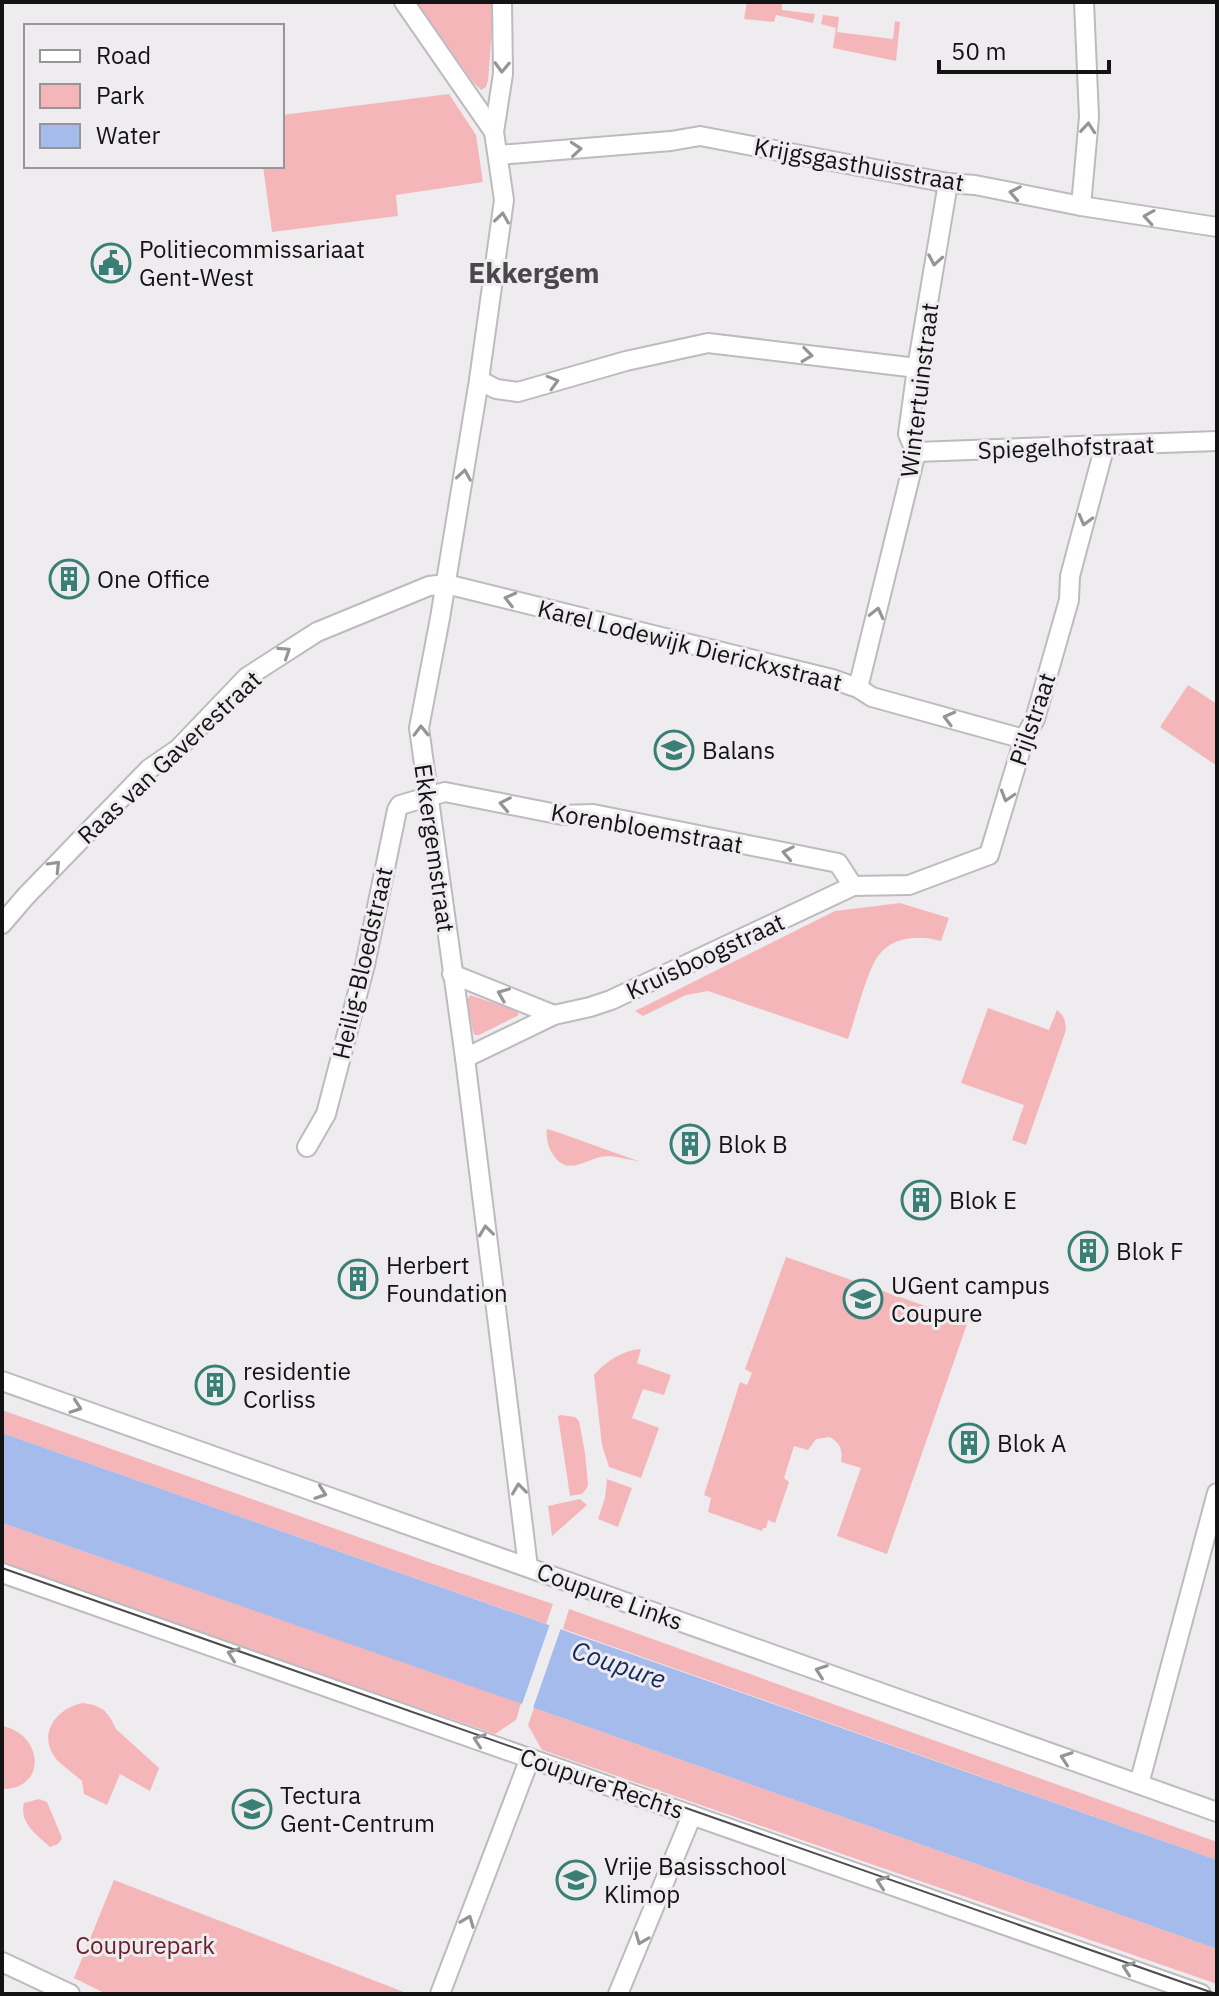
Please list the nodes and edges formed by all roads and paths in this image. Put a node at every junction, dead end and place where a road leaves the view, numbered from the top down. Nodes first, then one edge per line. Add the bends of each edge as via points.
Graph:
1 (404, 2) edge
2 (502, 2) edge
3 (1084, 2) edge
4 (494, 132) junction
5 (498, 155) junction
6 (948, 183) junction
7 (1081, 206) junction
8 (1217, 227) edge
9 (917, 368) junction
10 (479, 380) junction
11 (1217, 441) edge
12 (1105, 445) junction
13 (916, 452) junction
14 (446, 584) junction
15 (858, 688) junction
16 (1024, 739) junction
17 (429, 798) junction
18 (853, 886) junction
19 (2, 924) edge
20 (452, 974) junction
21 (554, 1015) junction
22 (465, 1058) junction
23 (307, 1147) dead end
24 (2, 1381) edge
25 (1217, 1493) edge
26 (528, 1567) junction
27 (2, 1573) edge
28 (530, 1758) junction
29 (1139, 1784) junction
30 (1217, 1812) edge
31 (692, 1815) junction
32 (2, 1962) edge
33 (70, 1994) edge
34 (440, 1994) edge
35 (618, 1994) edge
36 (1201, 1994) edge

1 - 4 street, Ekkergemstraat
2 -> 4 street, Ekkergemstraat via 503,74
7 -> 3 street via 1089,117
4 - 5 street, Ekkergemstraat
5 -> 6 street, Krijgsgasthuisstraat via 700,136
10 -> 5 street, Ekkergemstraat via 504,200
7 -> 6 street, Krijgsgasthuisstraat
6 -> 9 street, Wintertuinstraat
8 -> 7 street, Krijgsgasthuisstraat
10 -> 9 street via 518,392 708,343
9 - 13 street, Wintertuinstraat via 908,434
14 -> 10 street, Ekkergemstraat
11 - 12 street, Spiegelhofstraat
12 - 13 street, Spiegelhofstraat
12 -> 16 street, Pijlstraat via 1070,576 1069,600 1035,719
15 -> 13 street, Wintertuinstraat
15 -> 14 street, Karel Lodewijk Dierickxstraat
17 -> 14 street, Ekkergemstraat via 419,728
19 -> 14 street, Raas van Gaverestraat via 149,769 178,749 247,677 317,632 429,586
16 -> 15 street, Karel Lodewijk Dierickxstraat via 872,697
16 -> 18 street, Pijlstraat via 989,855 909,885
18 -> 17 street, Korenbloemstraat via 838,863 593,814 562,815 445,792
17 - 20 street, Ekkergemstraat
17 - 23 street, Heilig-Bloedstraat via 397,810 358,995 326,1114
18 - 21 street, Kruisboogstraat via 611,1000
21 -> 20 street
20 - 22 street, Ekkergemstraat
21 - 22 street, Kruisboogstraat
26 -> 22 street, Ekkergemstraat
24 -> 26 street, Coupure Links
25 - 29 street
29 -> 26 street, Coupure Links
28 -> 27 street, Coupure Rechts
28 - 31 street, Coupure Rechts
34 -> 28 street
29 - 30 street, Coupure Links
31 -> 35 street
36 -> 31 street, Coupure Rechts
32 - 33 street

